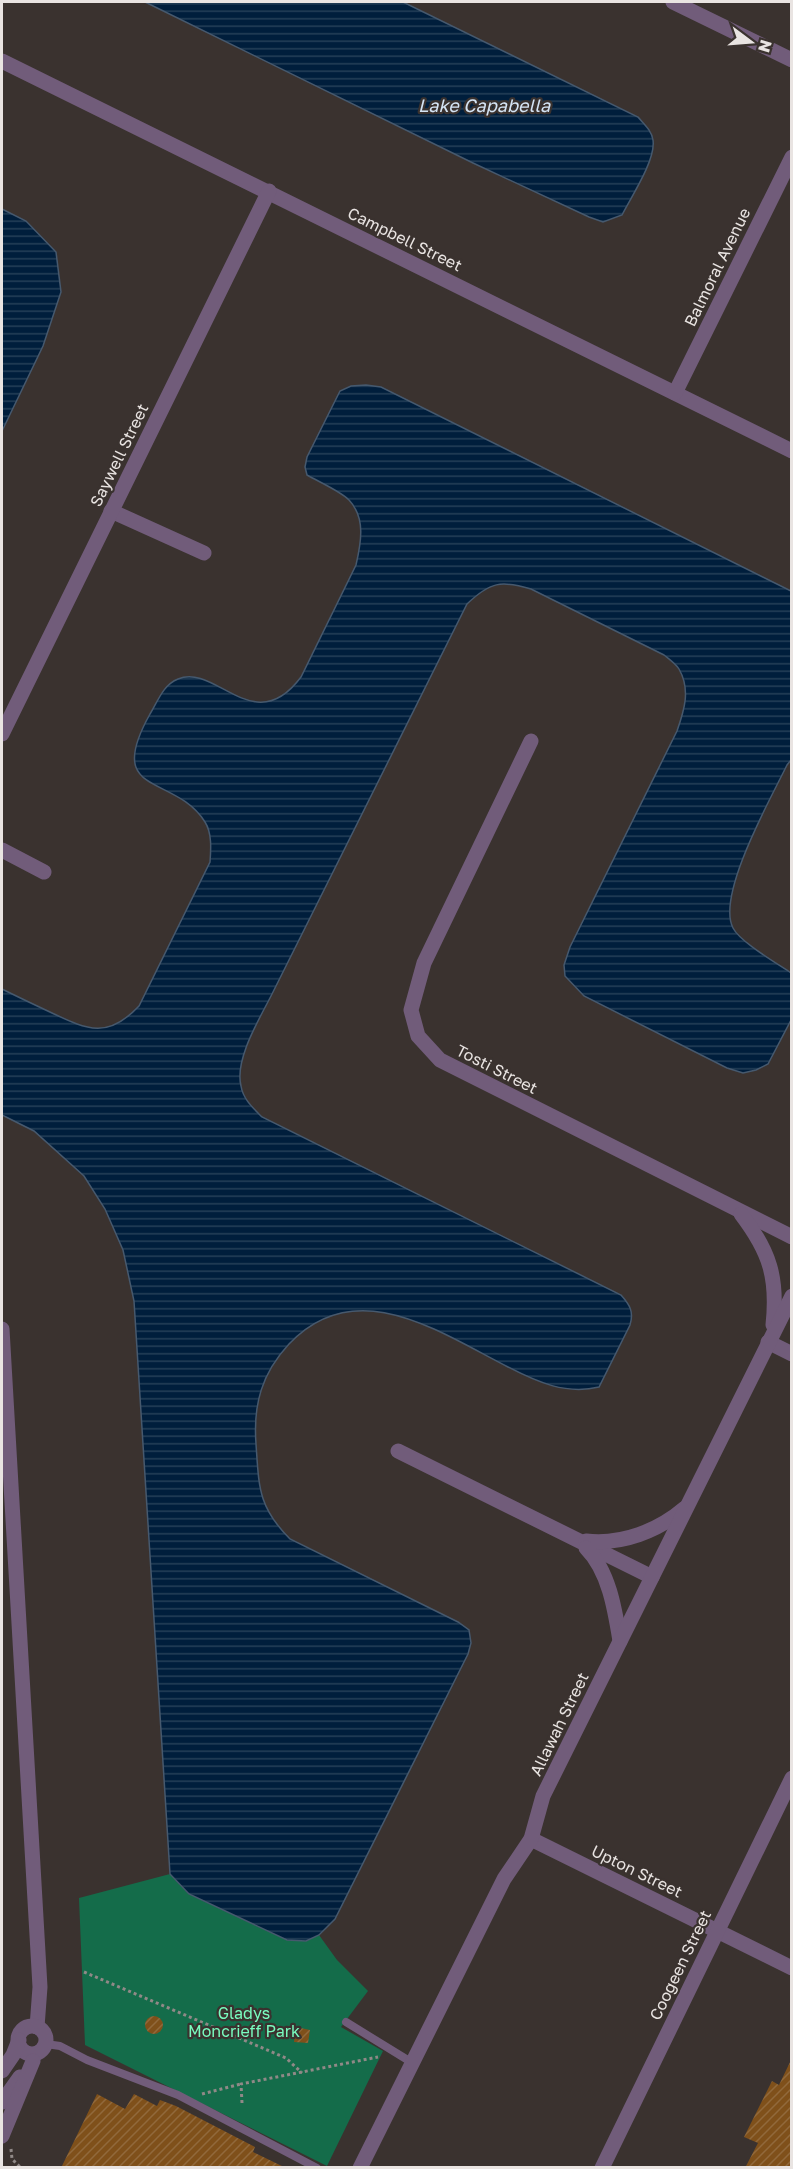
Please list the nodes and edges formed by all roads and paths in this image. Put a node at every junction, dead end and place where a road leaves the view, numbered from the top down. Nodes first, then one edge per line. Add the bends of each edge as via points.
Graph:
1 (673, 2) edge
2 (792, 60) edge
3 (2, 61) edge
4 (792, 157) edge
5 (269, 191) junction
6 (675, 393) junction
7 (792, 450) edge
8 (111, 511) junction
9 (204, 553) dead end
10 (2, 734) edge
11 (531, 741) dead end
12 (2, 850) edge
13 (44, 872) dead end
14 (739, 1210) junction
15 (792, 1237) edge
16 (792, 1296) edge
17 (2, 1329) edge
18 (770, 1338) junction
19 (792, 1354) edge
20 (398, 1451) dead end
21 (687, 1506) junction
22 (577, 1540) junction
23 (652, 1577) junction
24 (620, 1641) junction
25 (792, 1778) edge
26 (531, 1839) junction
27 (717, 1930) junction
28 (792, 1968) edge
29 (84, 1972) dead end
30 (346, 2022) dead end
31 (37, 2027) junction
32 (19, 2040) junction
33 (40, 2052) junction
34 (386, 2055) dead end
35 (411, 2062) junction
36 (2, 2071) edge
37 (302, 2073) junction
38 (241, 2084) junction
39 (193, 2096) dead end
40 (2, 2102) edge
41 (242, 2103) dead end
42 (6, 2141) edge
43 (299, 2164) edge
44 (21, 2168) edge
45 (316, 2168) edge
46 (360, 2168) edge
47 (602, 2168) edge

1 - 2 street
3 - 5 street, Campbell Street
4 - 6 street, Balmoral Avenue
5 - 6 street, Campbell Street
5 - 8 street, Saywell Street
6 - 7 street, Campbell Street
8 - 9 street
8 - 10 street, Saywell Street
11 - 14 street, Tosti Street via 424,963 411,1010 418,1036 440,1060
12 - 13 street
14 - 15 street, Tosti Street
14 - 18 street via 771,1265 775,1295
16 - 18 street, Allawah Street
17 - 31 street via 40,1987
18 - 19 street
18 - 21 street, Allawah Street
20 - 22 street
21 - 22 street via 659,1525 633,1536 612,1542
21 - 23 street, Allawah Street
22 - 23 street
22 - 24 street via 593,1556 606,1582
23 - 24 street, Allawah Street
24 - 26 street, Allawah Street via 543,1796
25 - 27 street, Coogeen Street
26 - 27 street, Upton Street
26 - 35 street, Allawah Street via 504,1879
27 - 28 street, Upton Street
27 - 47 street, Coogeen Street
29 - 37 path via 286,2058
30 - 35 lane
31 - 32 street via 26,2028
31 - 33 street via 44,2032
32 - 33 street via 26,2052
32 - 36 street
33 - 40 street
33 - 42 street
33 - 43 lane via 64,2048 178,2096
34 - 37 path
35 - 46 street, Allawah Street
37 - 38 path
38 - 39 path
38 - 41 path
42 - 44 path via 12,2159
43 - 45 lane

